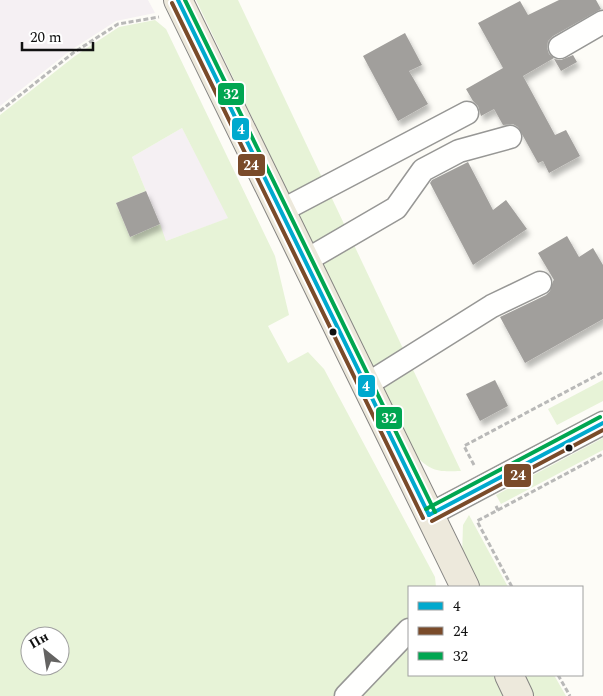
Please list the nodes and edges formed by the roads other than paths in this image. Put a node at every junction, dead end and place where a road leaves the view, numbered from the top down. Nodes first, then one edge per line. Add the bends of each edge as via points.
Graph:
1 (183, 10) edge
2 (603, 22) edge
3 (560, 47) dead end
4 (467, 112) dead end
5 (510, 137) dead end
6 (281, 211) junction
7 (305, 260) junction
8 (540, 282) dead end
9 (366, 385) junction
10 (603, 423) edge
11 (429, 515) junction
12 (464, 586) edge
13 (408, 631) edge
14 (510, 676) edge
15 (346, 696) edge
16 (520, 696) edge

1 - 6 main road
2 - 3 street
4 - 6 street
5 - 7 street via 459,151 423,170 396,208
6 - 7 main road
7 - 9 main road
8 - 9 street via 492,306
9 - 11 main road
10 - 11 street
11 - 12 main road
13 - 15 street
14 - 16 main road

